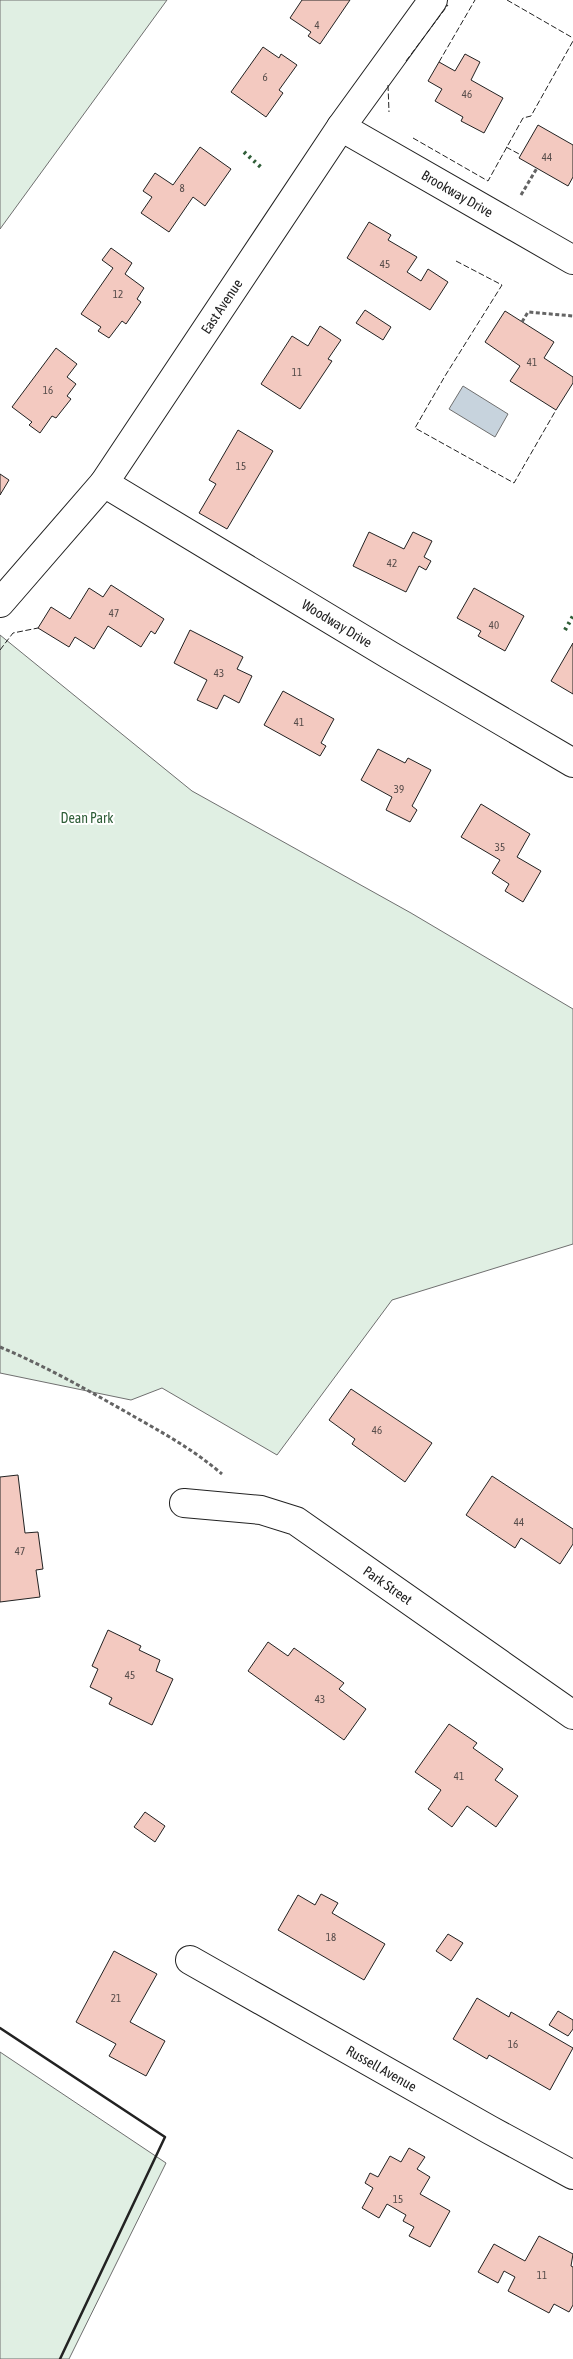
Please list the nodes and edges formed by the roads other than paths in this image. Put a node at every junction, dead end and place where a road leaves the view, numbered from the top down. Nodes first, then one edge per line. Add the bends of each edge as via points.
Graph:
1 (433, 0) edge
2 (342, 127) junction
3 (573, 260) edge
4 (104, 483) junction
5 (0, 603) edge
6 (573, 763) edge
7 (184, 1503) dead end
8 (573, 1715) edge
9 (190, 1960) dead end
10 (573, 2174) edge

1 - 2 street, East Avenue
2 - 3 street, Brookway Drive
2 - 4 street, East Avenue
4 - 5 street, East Avenue
4 - 6 street, Woodway Drive via 382,652
7 - 8 street, Park Street via 261,1510 288,1517
9 - 10 street, Russell Avenue

